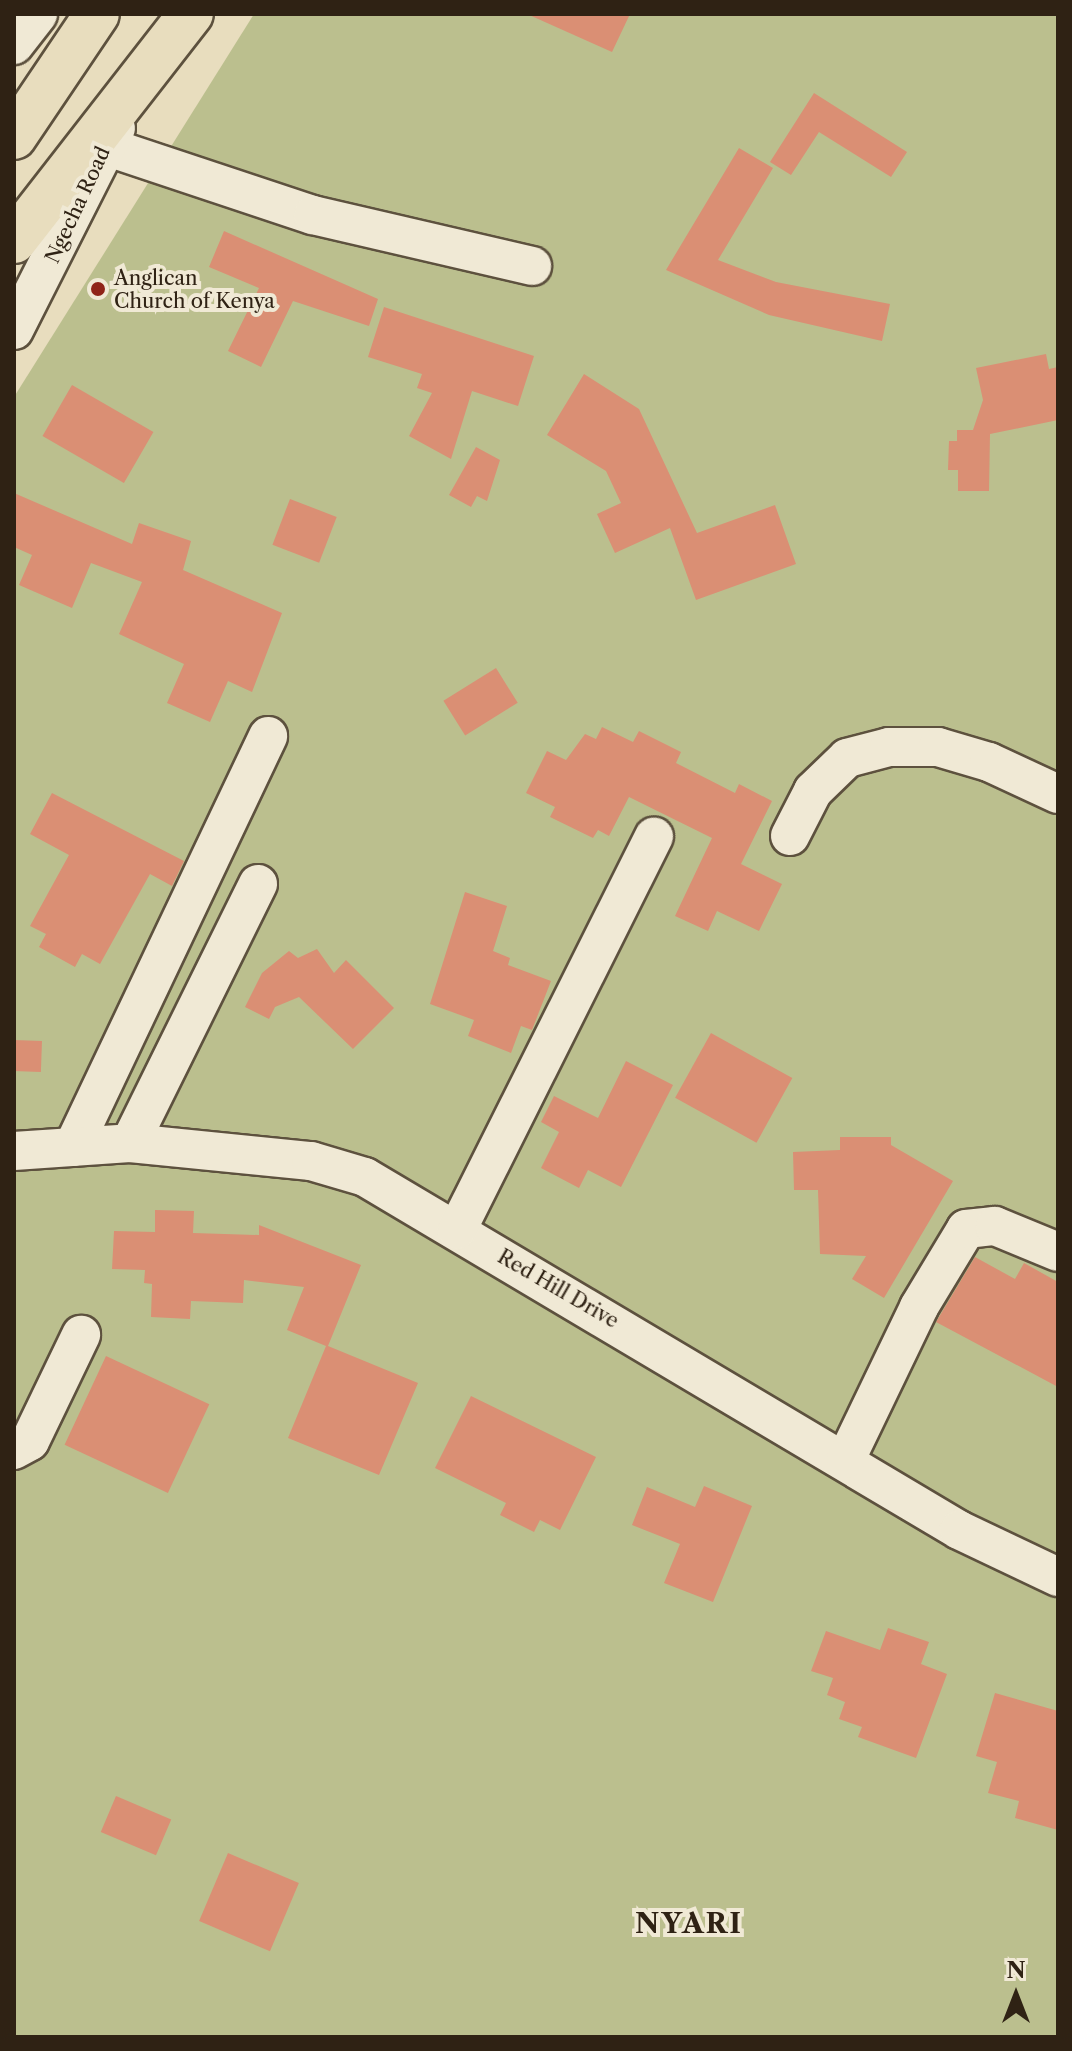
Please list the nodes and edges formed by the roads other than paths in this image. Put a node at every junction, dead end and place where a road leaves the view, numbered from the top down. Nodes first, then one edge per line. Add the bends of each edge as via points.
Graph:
1 (38, 14) edge
2 (97, 14) edge
3 (191, 14) edge
4 (14, 45) edge
5 (143, 80) junction
6 (14, 137) edge
7 (105, 146) junction
8 (14, 241) edge
9 (532, 266) dead end
10 (14, 330) edge
11 (268, 736) dead end
12 (1058, 794) edge
13 (790, 836) dead end
14 (654, 837) dead end
15 (258, 884) dead end
16 (130, 1143) junction
17 (73, 1147) junction
18 (14, 1151) edge
19 (457, 1230) junction
20 (1058, 1252) edge
21 (81, 1335) dead end
22 (14, 1450) edge
23 (846, 1459) junction
24 (1058, 1577) edge

1 - 4 street
2 - 6 main road
3 - 5 main road
5 - 7 street, Ngecha Road
5 - 8 main road
7 - 9 street via 313,215
7 - 10 street, Ngecha Road
11 - 17 street
12 - 13 street via 989,762 938,747 889,747 847,758 813,791
14 - 19 street
15 - 16 street
16 - 17 street, Red Hill Drive
16 - 19 street, Red Hill Drive via 311,1161 365,1177
17 - 18 street, Red Hill Drive
19 - 23 street, Red Hill Drive
20 - 23 street via 995,1226 966,1229 919,1307
21 - 22 street via 30,1441
23 - 24 street, Red Hill Drive via 959,1530

